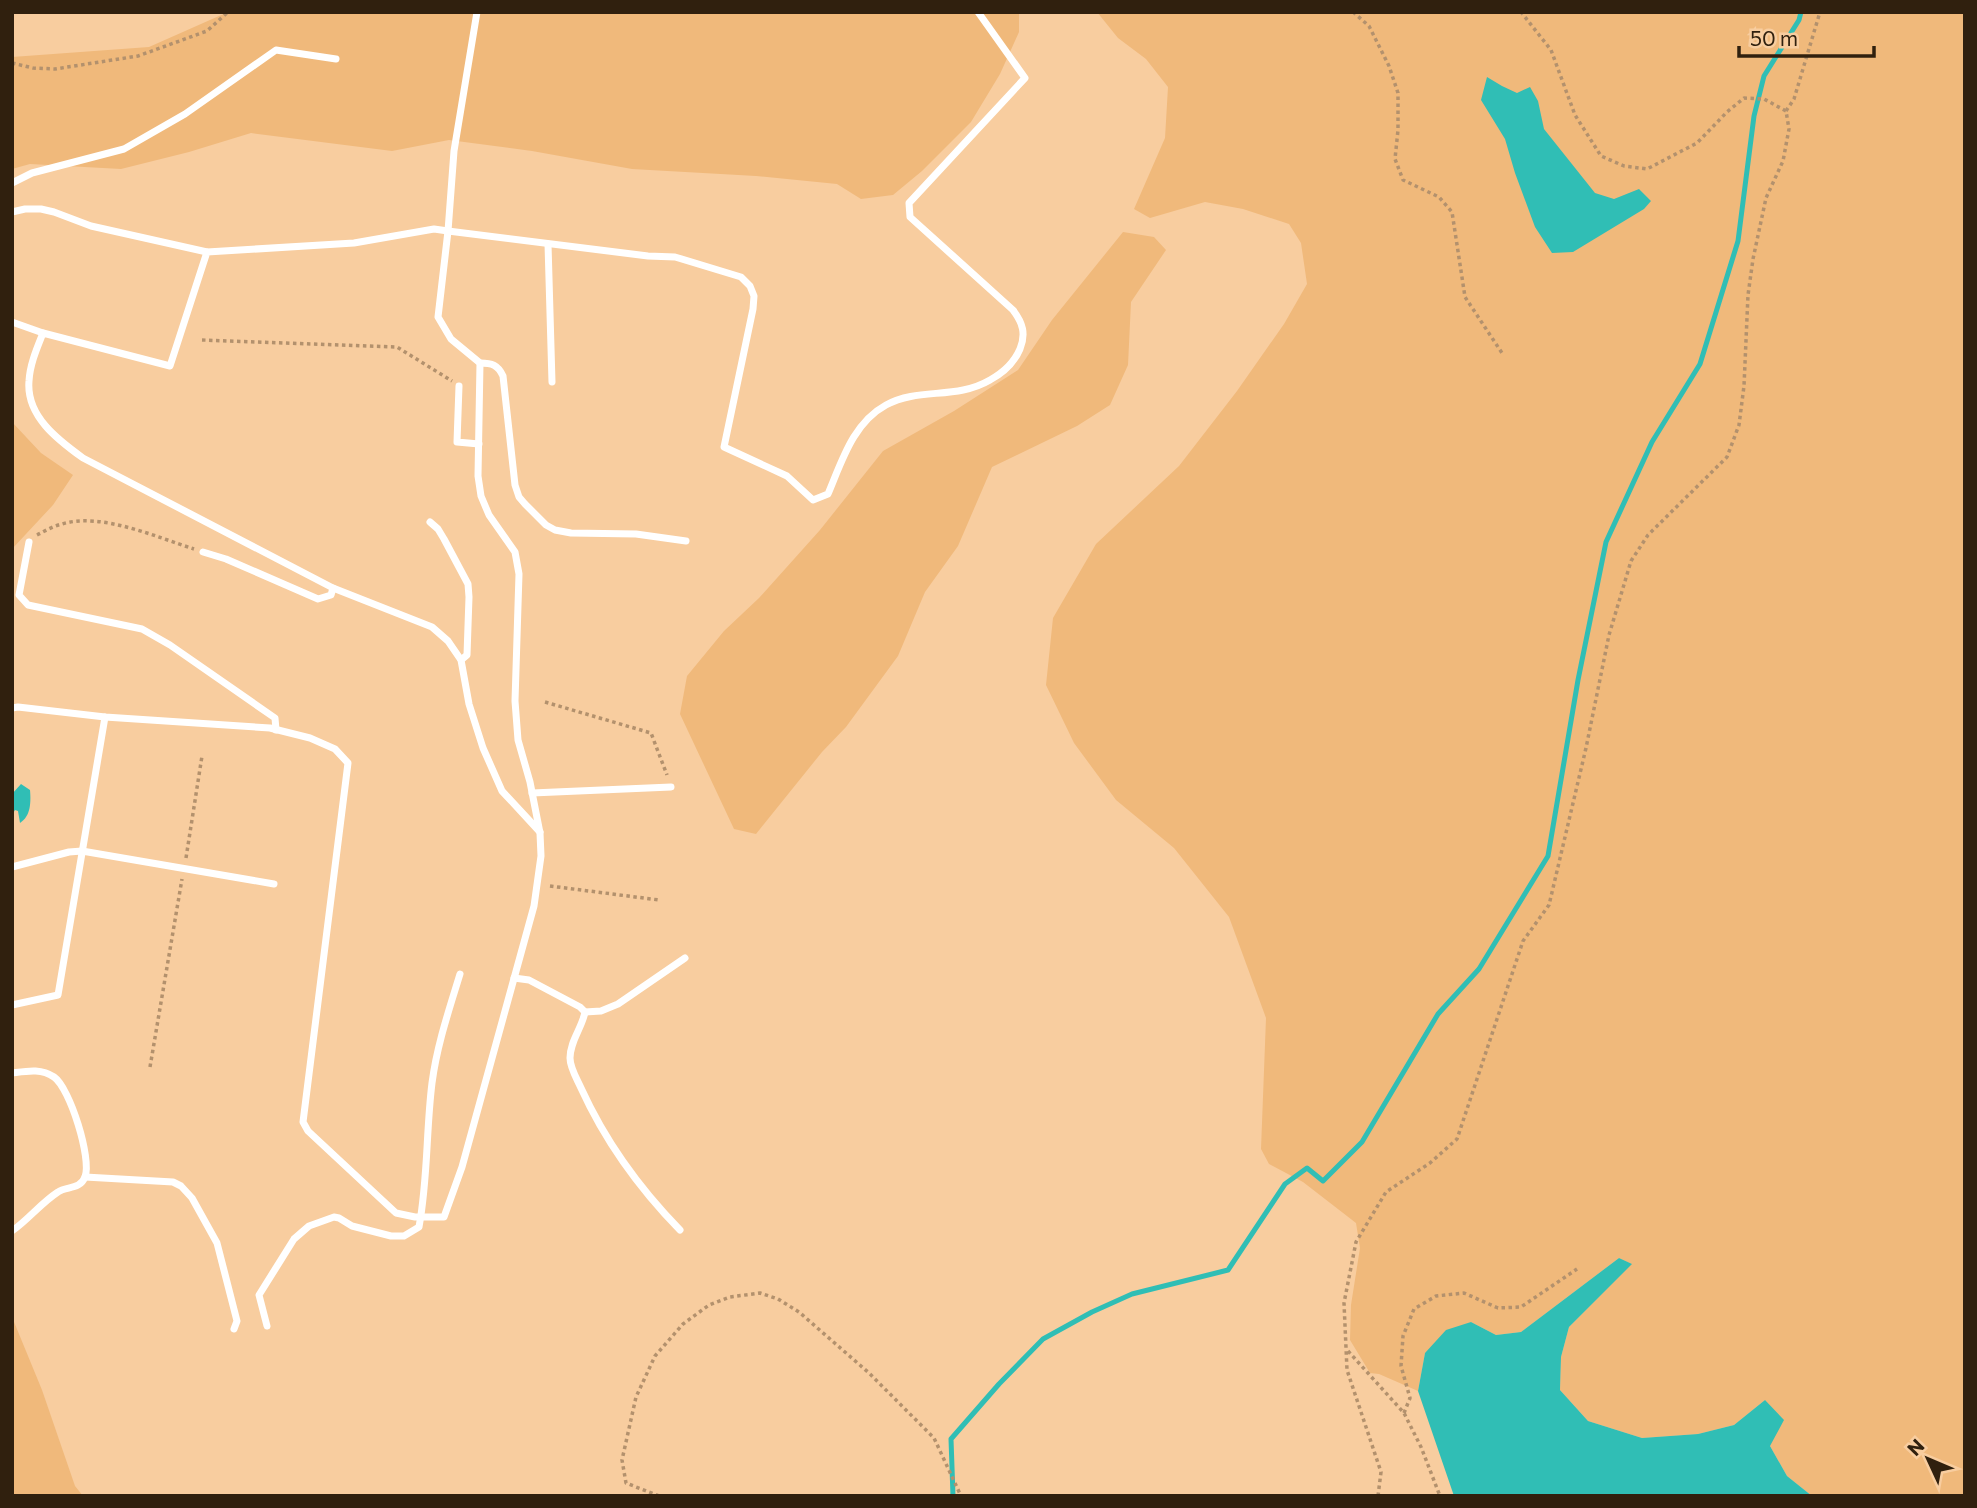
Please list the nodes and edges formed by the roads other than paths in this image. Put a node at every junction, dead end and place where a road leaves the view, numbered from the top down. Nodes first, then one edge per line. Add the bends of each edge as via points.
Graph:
1 (477, 12) edge
2 (978, 12) edge
3 (336, 59) dead end
4 (12, 183) edge
5 (12, 212) edge
6 (448, 231) junction
7 (548, 244) junction
8 (207, 251) junction
9 (12, 322) edge
10 (43, 333) junction
11 (480, 363) junction
12 (552, 382) dead end
13 (459, 386) road end
14 (479, 443) junction
15 (430, 522) dead end
16 (686, 541) dead end
17 (29, 542) road end
18 (203, 552) road end
19 (334, 588) junction
20 (461, 660) junction
21 (12, 708) edge
22 (105, 717) junction
23 (276, 730) junction
24 (671, 787) road end
25 (533, 793) junction
26 (540, 833) junction
27 (82, 851) junction
28 (12, 867) edge
29 (274, 884) dead end
30 (685, 958) dead end
31 (460, 974) dead end
32 (513, 978) junction
33 (12, 1005) edge
34 (585, 1012) junction
35 (12, 1073) edge
36 (85, 1177) junction
37 (421, 1217) junction
38 (680, 1230) dead end
39 (12, 1231) edge
40 (267, 1326) dead end
41 (234, 1329) dead end

1 - 6 lane via 454,151
2 - 7 lane via 1025,78 909,203 910,217 1013,310 1021,320 1024,339 1001,374 977,388 909,396 885,406 854,435 828,494 813,500 787,477 724,447 754,309 750,286 741,277 675,257
3 - 4 lane via 276,50 185,114 124,149 32,173
5 - 8 lane via 41,209 91,226
6 - 7 lane
6 - 8 lane via 434,229 354,243
6 - 11 lane via 438,317 451,339
7 - 12 lane
8 - 10 lane via 170,366
9 - 10 lane
10 - 19 lane via 28,383 34,412 59,442
11 - 14 lane
11 - 16 lane via 497,366 503,376 515,485 519,497 546,525 571,533 636,534
13 - 14 lane via 457,442
14 - 25 lane via 481,496 514,552 519,574 515,701 518,740
15 - 20 lane via 468,584 467,655
17 - 23 lane via 19,595 28,605 142,629 275,718
18 - 19 lane via 318,598 331,595
19 - 20 lane via 432,627
20 - 26 lane via 469,704 492,770 502,791
21 - 22 lane
22 - 23 lane
22 - 27 lane
23 - 37 lane via 335,749 348,763 303,1122 308,1132 396,1213
24 - 25 lane
25 - 26 lane
26 - 32 lane via 534,906
27 - 28 lane
27 - 29 lane
27 - 33 lane via 58,995
30 - 34 lane via 618,1004
31 - 37 lane via 432,1082
32 - 34 lane via 529,980
32 - 37 lane via 444,1217
34 - 38 lane via 570,1062 616,1153
35 - 36 lane via 38,1070 55,1077 66,1090 83,1145
36 - 39 lane via 72,1189 60,1190
36 - 41 lane via 173,1182 186,1191 217,1243 237,1321
37 - 40 lane via 419,1227 404,1236 352,1226 334,1217 309,1226 294,1239 259,1295

